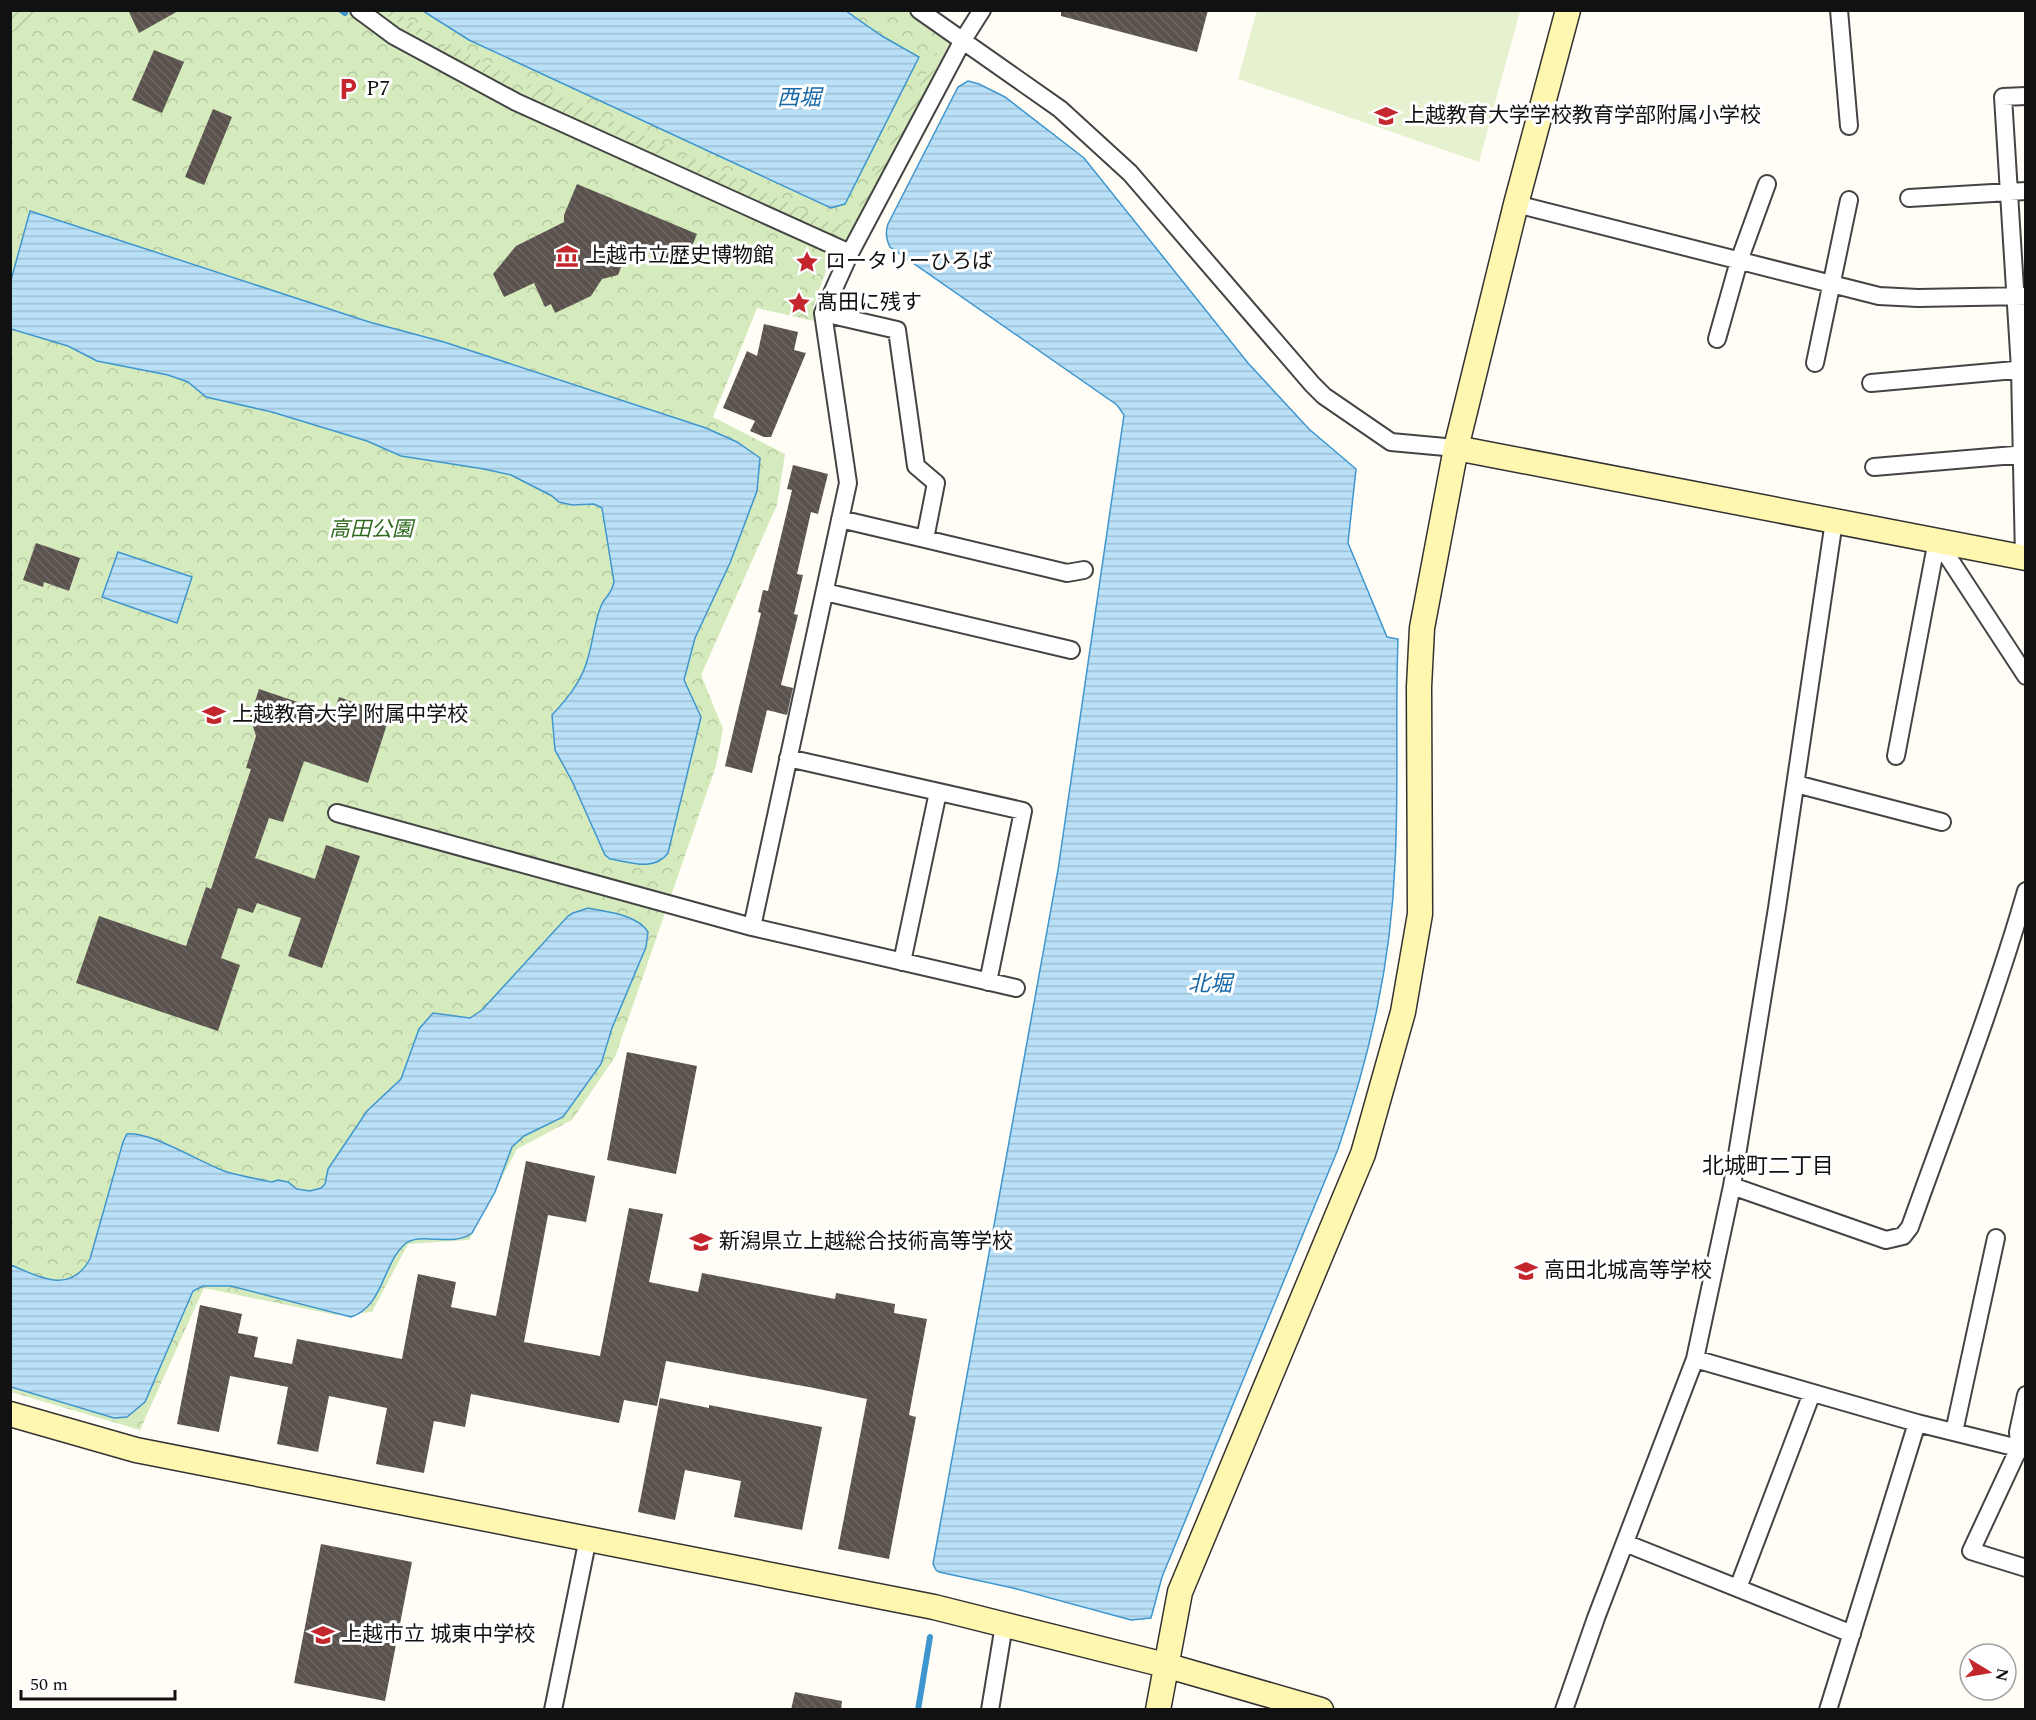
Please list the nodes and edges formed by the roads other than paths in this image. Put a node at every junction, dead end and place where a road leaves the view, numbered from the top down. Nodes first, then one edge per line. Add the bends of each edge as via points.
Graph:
1 (359, 10) edge
2 (919, 10) edge
3 (982, 10) edge
4 (1568, 10) edge
5 (1839, 10) edge
6 (963, 40) junction
7 (2025, 96) edge
8 (1849, 126) dead end
9 (1767, 184) dead end
10 (2017, 192) edge
11 (1909, 198) dead end
12 (1849, 200) dead end
13 (1516, 204) junction
14 (850, 253) junction
15 (1739, 261) junction
16 (1831, 284) junction
17 (2020, 297) edge
18 (823, 313) junction
19 (1717, 339) dead end
20 (1815, 363) dead end
21 (2023, 369) edge
22 (1871, 383) dead end
23 (1456, 448) junction
24 (2024, 454) edge
25 (1874, 467) dead end
26 (840, 519) junction
27 (1834, 521) junction
28 (925, 539) junction
29 (1936, 540) junction
30 (2025, 558) edge
31 (1084, 570) dead end
32 (825, 592) junction
33 (1071, 650) dead end
34 (2025, 676) edge
35 (1896, 756) dead end
36 (788, 758) junction
37 (1796, 784) junction
38 (938, 792) junction
39 (337, 813) dead end
40 (1942, 822) dead end
41 (2025, 891) edge
42 (752, 927) junction
43 (902, 962) junction
44 (988, 982) junction
45 (1016, 988) dead end
46 (1732, 1186) junction
47 (1996, 1238) dead end
48 (1695, 1359) junction
49 (1812, 1393) junction
50 (2025, 1395) edge
51 (10, 1414) edge
52 (1917, 1423) junction
53 (1954, 1432) junction
54 (2022, 1449) edge
55 (588, 1538) junction
56 (1625, 1543) junction
57 (2025, 1568) edge
58 (1738, 1588) junction
59 (1004, 1625) junction
60 (1852, 1634) junction
61 (1165, 1665) junction
62 (1287, 1705) edge
63 (553, 1710) edge
64 (990, 1710) edge
65 (1158, 1710) edge
66 (1321, 1710) edge
67 (1564, 1710) edge
68 (1828, 1710) edge

1 - 14 street via 394,36 516,102
2 - 6 street
3 - 6 street
4 - 13 street
5 - 8 street
6 - 14 street
6 - 23 street via 1060,109 1130,173 1324,396 1391,442
7 - 10 street via 2003,97
9 - 15 street
10 - 11 street
10 - 17 street
12 - 16 street
13 - 15 street
13 - 23 street
14 - 18 street
15 - 16 street
15 - 19 street
16 - 17 street via 1878,296
16 - 20 street
17 - 21 street
18 - 26 street via 848,476
18 - 28 street via 897,330 916,466 936,483
21 - 22 street
21 - 24 street
23 - 27 street
23 - 61 street via 1422,628 1420,914 1403,1011 1363,1154 1180,1592
24 - 25 street
24 - 30 street
26 - 28 street
26 - 32 street
27 - 29 street
27 - 37 street
28 - 31 street via 1066,573
29 - 30 street
29 - 34 street
29 - 35 street
32 - 33 street
32 - 36 street
36 - 38 street
36 - 42 street
37 - 40 street
37 - 46 street
38 - 43 street
38 - 44 street via 1023,811
39 - 42 street
41 - 46 street via 2009,949 1910,1227 1903,1236 1886,1240
42 - 43 street
43 - 44 street
44 - 45 street
46 - 48 street
47 - 53 street
48 - 49 street
48 - 56 street
49 - 52 street
49 - 58 street
50 - 54 street via 2018,1432
51 - 55 street via 136,1450
52 - 53 street
52 - 60 street
53 - 54 street
54 - 57 street via 1971,1551
55 - 59 street via 934,1607
55 - 63 street
56 - 58 street
56 - 67 street
58 - 60 street
59 - 61 street
59 - 64 street
60 - 68 street
61 - 62 street
61 - 65 street
62 - 66 street

